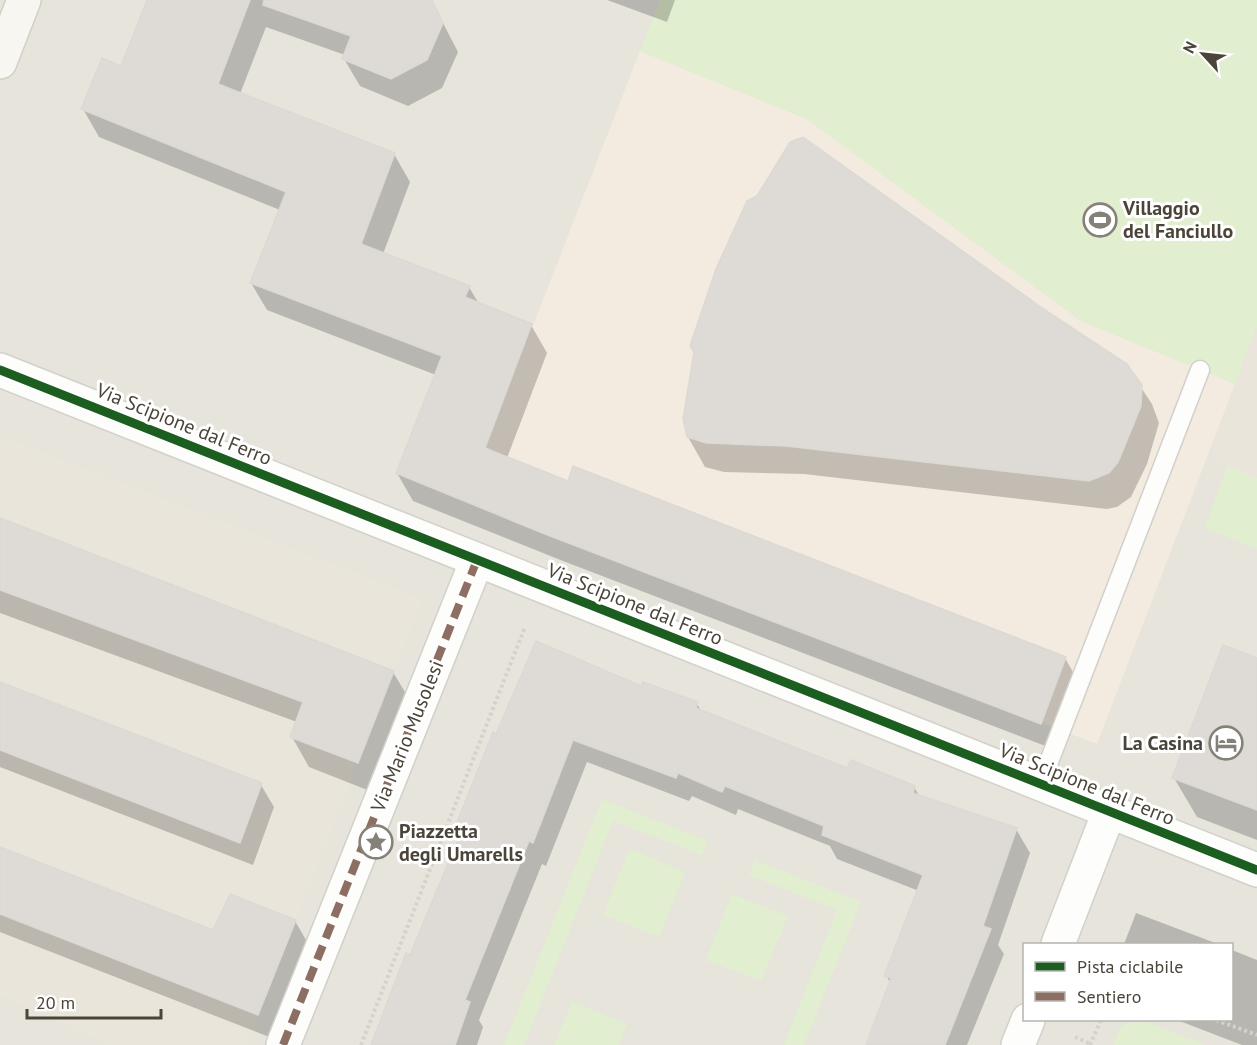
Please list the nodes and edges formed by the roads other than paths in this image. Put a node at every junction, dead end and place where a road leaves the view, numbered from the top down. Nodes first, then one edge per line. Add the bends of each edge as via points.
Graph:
1 (24, 0) edge
2 (0, 62) edge
3 (0, 370) edge
4 (1200, 370) dead end
5 (477, 560) junction
6 (1040, 785) junction
7 (1109, 812) junction
8 (1257, 870) edge
9 (1059, 943) edge
10 (1028, 1021) edge
11 (283, 1045) edge
12 (1018, 1045) edge

1 - 2 street
3 - 5 street, Via Scipione dal Ferro
4 - 6 lane
5 - 6 street, Via Scipione dal Ferro
5 - 11 street, Via Mario Musolesi
6 - 7 street, Via Scipione dal Ferro
7 - 8 street, Via Scipione dal Ferro
7 - 9 street
10 - 12 street

